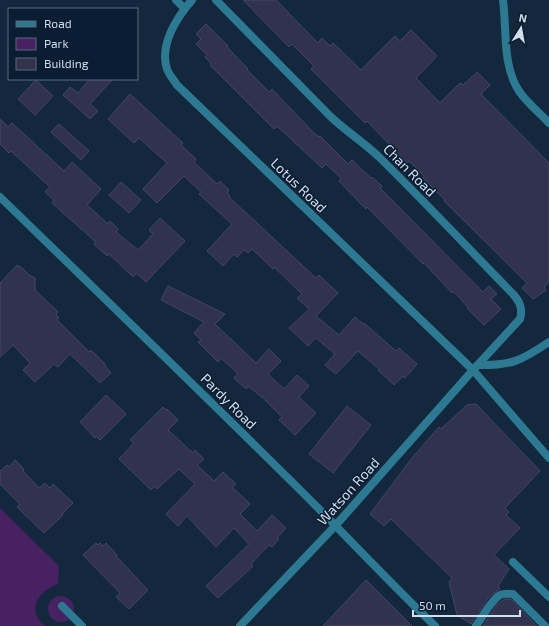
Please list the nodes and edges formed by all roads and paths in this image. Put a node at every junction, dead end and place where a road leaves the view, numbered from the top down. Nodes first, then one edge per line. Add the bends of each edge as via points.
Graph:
1 (176, 0) edge
2 (192, 0) edge
3 (216, 0) edge
4 (503, 0) edge
5 (184, 8) junction
6 (549, 123) edge
7 (0, 197) edge
8 (549, 342) edge
9 (476, 367) junction
10 (549, 458) edge
11 (336, 525) junction
12 (513, 562) dead end
13 (549, 597) edge
14 (62, 606) dead end
15 (82, 626) edge
16 (240, 626) edge
17 (435, 626) edge
18 (476, 626) edge
19 (545, 626) edge

1 - 5 street
2 - 5 street, Lotus Road
3 - 9 street, Chan Road via 331,117 390,168 519,301 522,312 520,319
4 - 6 street via 509,66 514,82
5 - 9 street, Lotus Road via 171,30 165,56 167,69 177,85
7 - 11 street, Pardy Road
8 - 9 street via 520,360 508,364
9 - 10 street, Lotus Road
9 - 11 street, Watson Road
11 - 16 street, Watson Road
11 - 17 street, Pardy Road
12 - 13 street
14 - 15 street
18 - 19 street via 493,601 505,594 513,594

